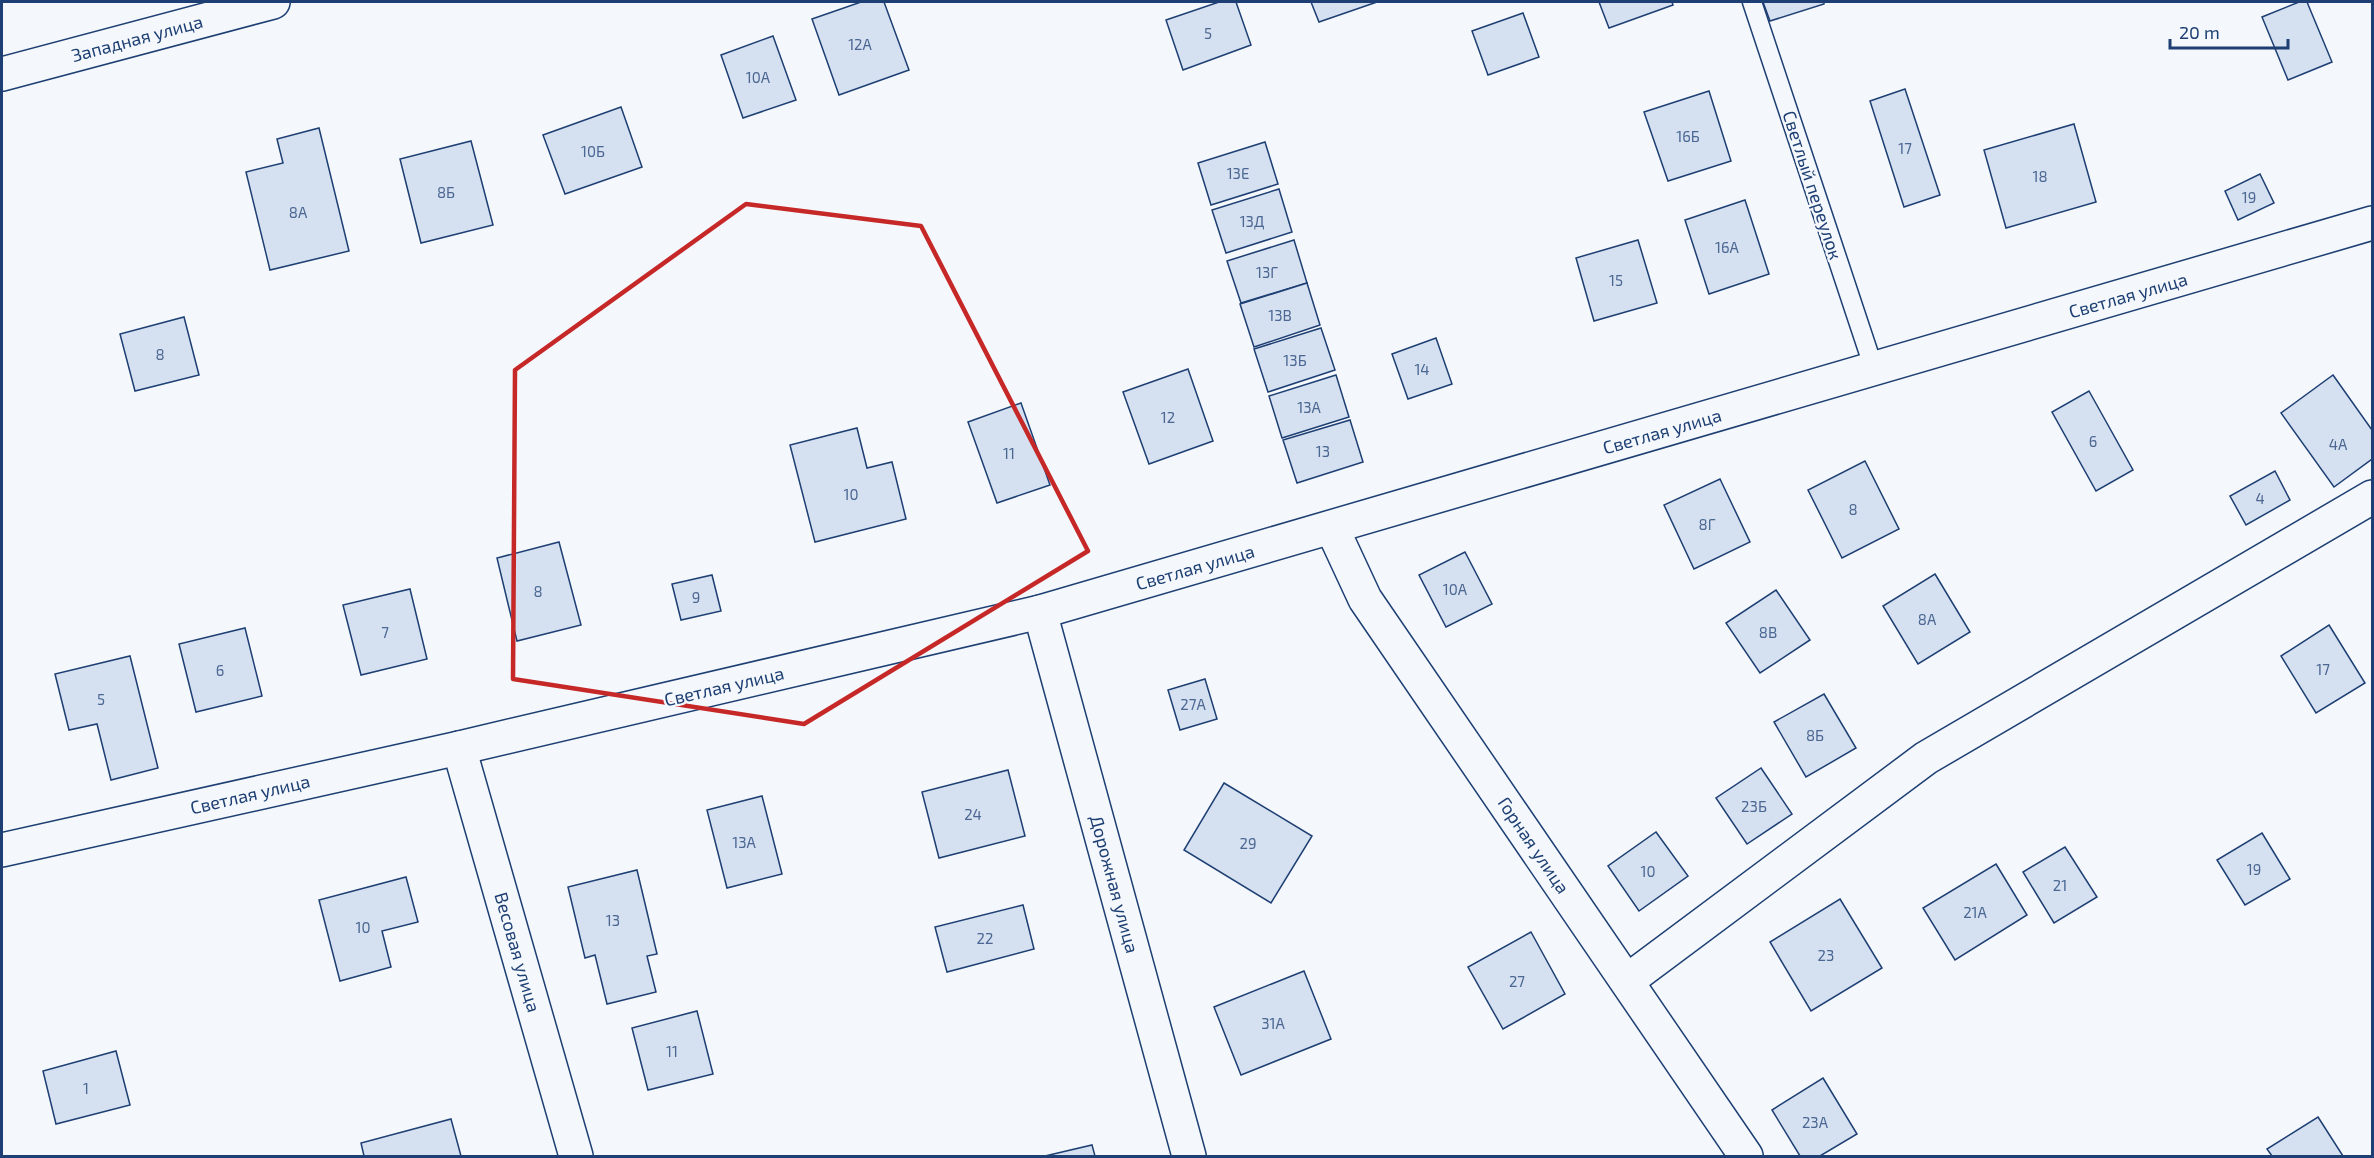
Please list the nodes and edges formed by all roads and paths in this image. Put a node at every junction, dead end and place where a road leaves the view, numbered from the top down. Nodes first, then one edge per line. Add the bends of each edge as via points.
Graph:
1 (273, 2) edge
2 (1752, 2) edge
3 (2, 74) edge
4 (2373, 224) edge
5 (1874, 369) junction
6 (2373, 497) edge
7 (1332, 528) junction
8 (1040, 612) junction
9 (459, 748) junction
10 (2, 849) edge
11 (1627, 981) junction
12 (576, 1156) edge
13 (1189, 1156) edge
14 (1746, 1156) edge

1 - 3 street, Западная улица
2 - 5 lane, Светлый переулок
4 - 5 street, Светлая улица
5 - 7 street, Светлая улица
6 - 11 street via 1926,758
7 - 8 street, Светлая улица
7 - 11 street, Горная улица via 1365,599
8 - 9 street, Светлая улица
8 - 13 street, Дорожная улица
9 - 10 street, Светлая улица
9 - 12 street, Весовая улица
11 - 14 street, Горная улица

